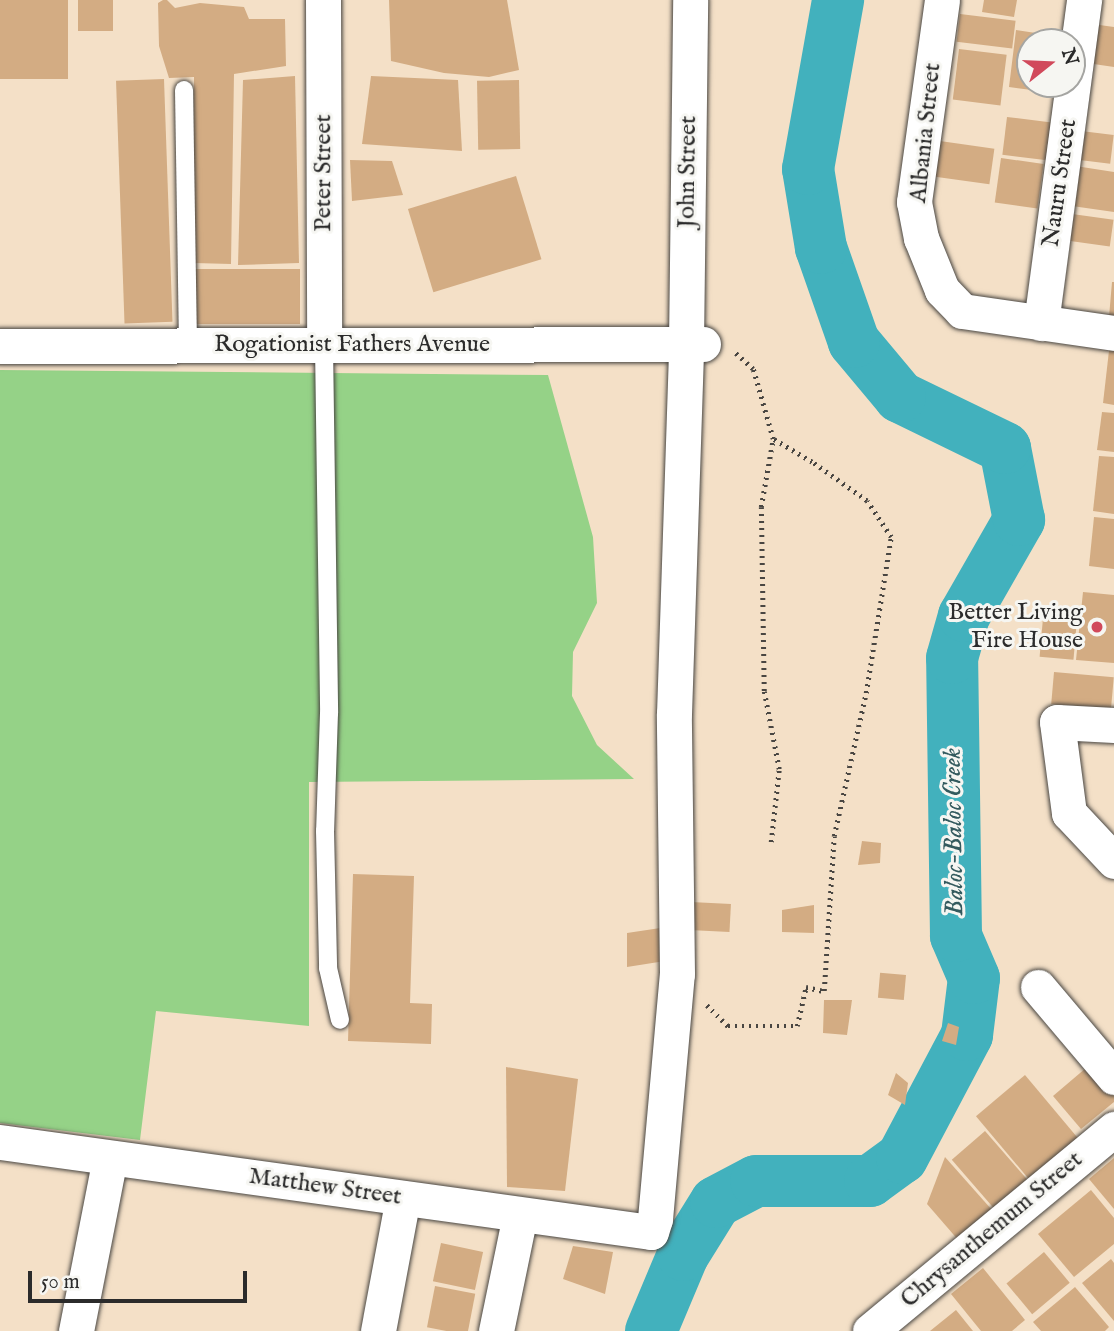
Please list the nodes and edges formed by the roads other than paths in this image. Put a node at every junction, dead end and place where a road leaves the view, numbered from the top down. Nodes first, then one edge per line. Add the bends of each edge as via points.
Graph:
1 (323, 0) edge
2 (690, 0) edge
3 (942, 0) edge
4 (1084, 0) edge
5 (184, 90) dead end
6 (1041, 323) junction
7 (1114, 333) edge
8 (695, 344) junction
9 (324, 345) junction
10 (0, 346) edge
11 (188, 346) junction
12 (1114, 725) edge
13 (1114, 861) edge
14 (1038, 988) dead end
15 (341, 1020) dead end
16 (1114, 1077) edge
17 (1114, 1129) edge
18 (0, 1142) edge
19 (110, 1158) junction
20 (403, 1198) junction
21 (520, 1215) junction
22 (651, 1232) joint
23 (76, 1331) edge
24 (378, 1331) edge
25 (496, 1331) edge
26 (870, 1331) edge

1 - 9 street, Peter Street
2 - 8 street, John Street
3 - 6 street, Albania Street via 914,202 921,238 942,290 962,311
4 - 6 street, Nauru Street
5 - 11 lane
6 - 7 street, Albania Street
8 - 9 street, Rogationist Fathers Avenue
8 - 22 street, John Street via 674,714 677,974
9 - 11 street, Rogationist Fathers Avenue
9 - 15 lane via 328,968
10 - 11 street, Rogationist Fathers Avenue
12 - 13 street via 1058,722 1069,813
14 - 16 street
17 - 26 street, Chrysanthemum Street
18 - 19 street, Matthew Street
19 - 20 street, Matthew Street
19 - 23 street
20 - 21 street, Matthew Street
20 - 24 street
21 - 22 street, Matthew Street
21 - 25 street

